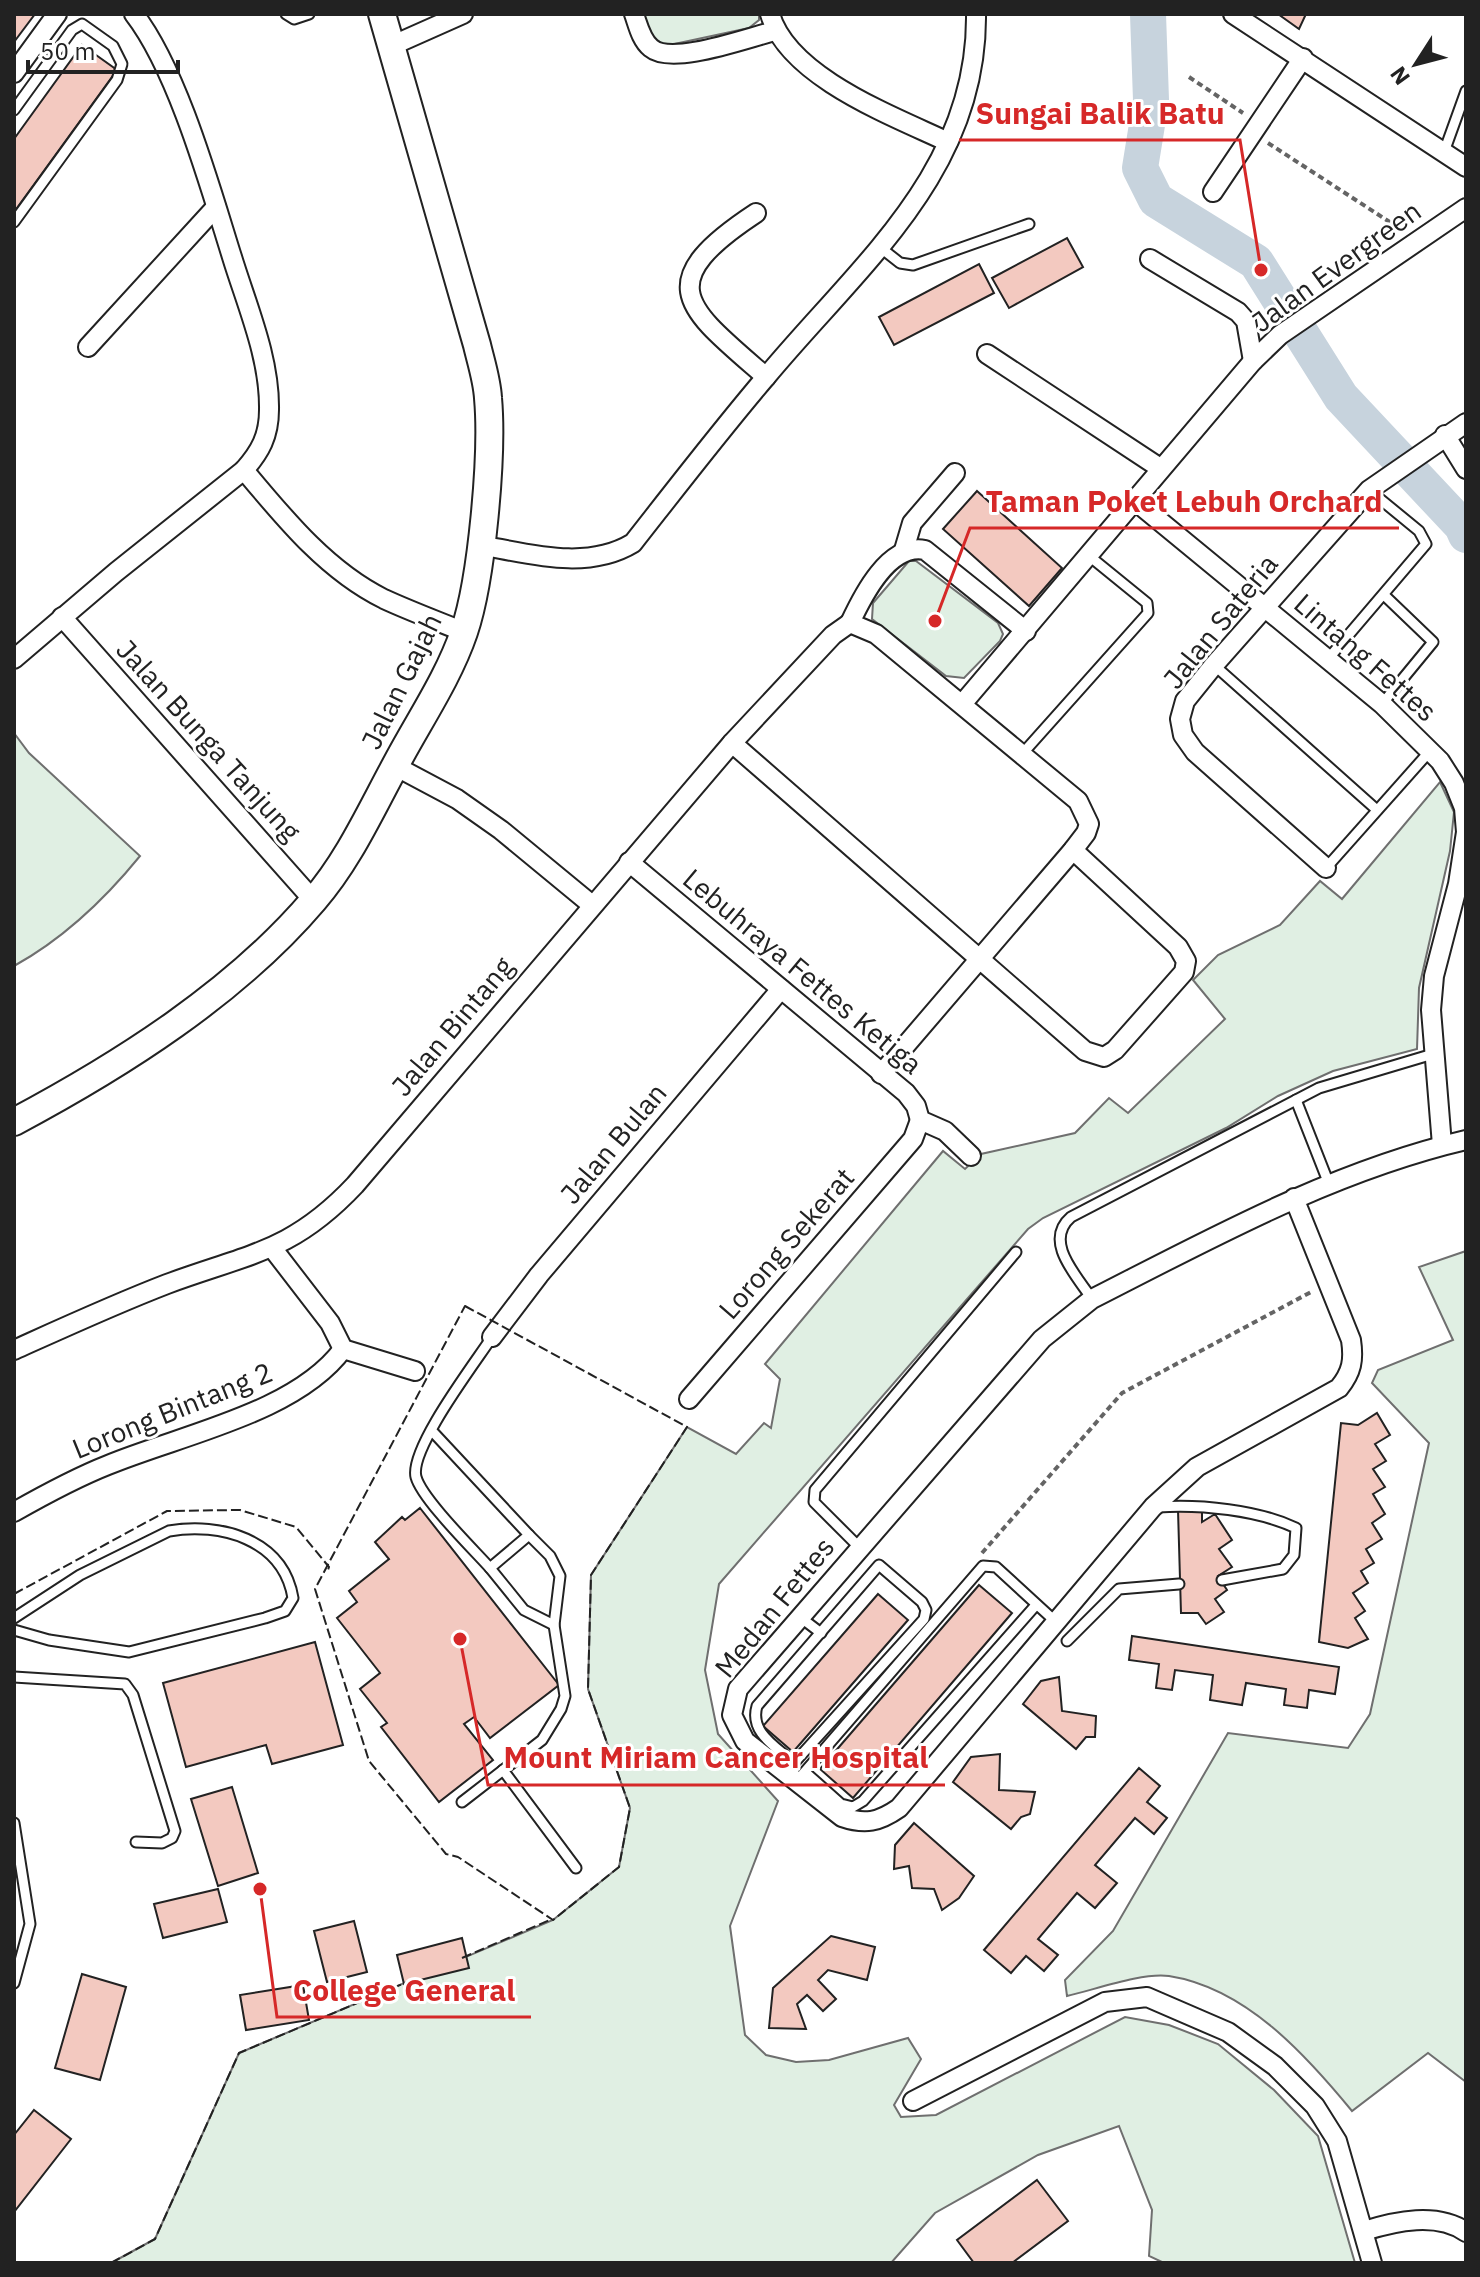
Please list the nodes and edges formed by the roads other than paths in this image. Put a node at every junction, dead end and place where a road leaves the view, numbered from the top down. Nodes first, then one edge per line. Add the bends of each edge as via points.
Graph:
1 (57, 14) edge
2 (134, 14) edge
3 (286, 14) edge
4 (309, 14) edge
5 (382, 14) edge
6 (463, 14) edge
7 (634, 14) edge
8 (976, 14) edge
9 (1233, 14) edge
10 (773, 22) edge
11 (391, 46) junction
12 (1303, 58) junction
13 (14, 73) edge
14 (1466, 91) edge
15 (14, 110) edge
16 (948, 142) junction
17 (1444, 152) junction
18 (1466, 167) edge
19 (1213, 192) dead end
20 (216, 207) junction
21 (1466, 208) edge
22 (756, 213) dead end
23 (14, 222) edge
24 (1029, 224) dead end
25 (881, 248) junction
26 (1150, 259) dead end
27 (88, 347) dead end
28 (987, 354) dead end
29 (1253, 361) junction
30 (766, 377) junction
31 (1466, 423) edge
32 (1445, 435) junction
33 (1160, 468) junction
34 (1466, 469) edge
35 (244, 470) junction
36 (955, 473) dead end
37 (1369, 490) junction
38 (1134, 500) junction
39 (480, 545) junction
40 (904, 550) junction
41 (1088, 555) junction
42 (1384, 595) junction
43 (1265, 608) junction
44 (62, 617) junction
45 (850, 623) junction
46 (1026, 631) junction
47 (464, 632) junction
48 (14, 659) edge
49 (1328, 659) junction
50 (1214, 665) junction
51 (963, 703) junction
52 (1382, 704) junction
53 (732, 743) junction
54 (1431, 751) junction
55 (1023, 753) junction
56 (395, 766) junction
57 (1377, 810) junction
58 (1073, 850) junction
59 (629, 862) junction
60 (1326, 868) joint
61 (314, 901) junction
62 (592, 905) junction
63 (980, 959) junction
64 (781, 989) junction
65 (1433, 1054) junction
66 (881, 1074) junction
67 (1296, 1100) junction
68 (920, 1120) junction
69 (14, 1122) edge
70 (1466, 1140) edge
71 (1442, 1145) junction
72 (971, 1156) dead end
73 (1329, 1184) junction
74 (1294, 1198) junction
75 (273, 1249) junction
76 (1016, 1252) dead end
77 (1092, 1299) junction
78 (492, 1337) joint
79 (343, 1349) junction
80 (14, 1350) edge
81 (415, 1371) dead end
82 (689, 1399) dead end
83 (432, 1431) junction
84 (1153, 1507) junction
85 (14, 1512) edge
86 (529, 1535) junction
87 (859, 1547) junction
88 (490, 1568) junction
89 (1222, 1580) dead end
90 (1179, 1584) dead end
91 (1036, 1605) junction
92 (800, 1617) junction
93 (14, 1618) edge
94 (1056, 1622) junction
95 (554, 1625) junction
96 (14, 1630) edge
97 (821, 1633) junction
98 (1067, 1641) dead end
99 (14, 1677) edge
100 (503, 1770) junction
101 (800, 1777) junction
102 (462, 1802) dead end
103 (14, 1823) edge
104 (136, 1842) dead end
105 (576, 1868) dead end
106 (14, 1983) edge
107 (913, 2101) dead end
108 (1364, 2231) junction
109 (1466, 2232) edge
110 (1372, 2263) edge

1 - 13 street
2 - 20 street via 161,58
3 - 4 lane via 294,19
5 - 11 street, Jalan Gajah
6 - 11 street
7 - 10 street via 651,49 665,54 681,54
8 - 16 street via 966,94
9 - 12 street
10 - 16 street via 814,71
11 - 39 street, Jalan Gajah via 488,396
12 - 17 street
12 - 19 street
14 - 17 lane
15 - 23 lane via 72,30 82,24 113,46 122,64 117,80
16 - 25 street via 922,194
17 - 18 street
20 - 27 street
20 - 35 street via 264,362 267,432 261,451
21 - 29 street, Jalan Evergreen via 1280,335
22 - 30 street via 707,250 690,272 688,288 702,321
24 - 25 lane via 913,265 900,263
25 - 30 street
26 - 29 street via 1238,312 1249,332
28 - 33 street
29 - 33 street, Jalan Evergreen
30 - 39 street via 633,543 590,559
31 - 32 street, Jalan Sateria
32 - 34 street
32 - 37 street, Jalan Sateria
33 - 38 street, Jalan Evergreen
35 - 44 street
35 - 47 street via 287,521 350,578 382,598
36 - 40 street, Jalan Bintang via 912,523
37 - 42 lane via 1419,531 1426,544
37 - 43 street, Jalan Sateria
38 - 41 street, Jalan Evergreen
38 - 43 street, Lintang Fettes
39 - 47 street, Jalan Gajah
40 - 45 street, Jalan Bintang via 860,602
40 - 46 street via 925,550
41 - 46 street, Jalan Evergreen
41 - 55 lane via 1147,603 1148,613
42 - 49 lane
42 - 52 lane via 1433,642
43 - 49 street, Lintang Fettes
43 - 50 street, Jalan Sateria
44 - 48 street
44 - 61 street, Jalan Bunga Tanjung
45 - 51 street via 876,634
45 - 53 street, Jalan Bintang
46 - 51 street, Jalan Evergreen
47 - 56 street, Jalan Gajah
49 - 52 street, Lintang Fettes
50 - 57 lane
50 - 60 street, Jalan Sateria via 1185,701 1183,735 1195,752
51 - 55 street
52 - 54 street, Lintang Fettes
53 - 59 street, Jalan Bintang
53 - 63 street
54 - 57 lane
54 - 65 street, Lintang Fettes via 1454,783 1466,832 1434,976
55 - 58 street via 1078,801 1089,824
56 - 61 street, Jalan Gajah
56 - 62 street via 490,822
57 - 60 lane
58 - 63 street
58 - 63 street via 1178,947 1186,961 1184,972 1104,1057 1085,1051
59 - 62 street, Jalan Bintang
59 - 64 street, Lebuhraya Fettes Ketiga
61 - 69 street, Jalan Gajah via 201,1004
62 - 75 street, Jalan Bintang via 346,1194 304,1231
63 - 66 street
64 - 66 street, Lebuhraya Fettes Ketiga
64 - 78 street, Jalan Bulan
65 - 67 lane via 1327,1084
65 - 71 street, Lintang Fettes
66 - 68 street, Lebuhraya Fettes Ketiga via 906,1093
67 - 73 lane
67 - 77 lane via 1064,1223 1058,1237 1062,1252
68 - 72 street, Lebuhraya Fettes Ketiga via 945,1131
68 - 82 street, Lorong Sekerat via 913,1139
70 - 71 street, Medan Fettes
71 - 73 street, Medan Fettes
73 - 74 street, Medan Fettes
74 - 77 street, Medan Fettes
74 - 84 street, Medan Fettes via 1351,1340 1349,1375 1324,1398 1197,1467
75 - 79 street via 330,1323
75 - 80 street, Jalan Bintang via 168,1284
76 - 87 lane via 815,1490 814,1502 822,1513
77 - 87 street, Medan Fettes via 1042,1339
78 - 83 lane
79 - 81 street
79 - 85 street, Lorong Bintang 2 via 331,1366 276,1401 107,1465
83 - 86 lane
83 - 88 lane via 415,1467 420,1486
84 - 89 lane via 1269,1515 1296,1528 1294,1555 1283,1569
84 - 94 street, Medan Fettes
86 - 88 lane
86 - 95 lane via 550,1556 560,1576
87 - 92 street, Medan Fettes
88 - 95 lane via 524,1610
90 - 98 lane via 1119,1589
91 - 94 lane
91 - 101 lane via 863,1801 853,1807 841,1804
91 - 101 lane via 996,1567 983,1566
92 - 97 lane
92 - 101 street, Medan Fettes via 738,1689 732,1715 745,1741
93 - 96 lane via 80,1575 182,1529 234,1531 261,1547 291,1583 293,1598 285,1611 265,1618 129,1652
94 - 101 street, Medan Fettes via 887,1817 857,1822 842,1817
95 - 100 lane via 565,1696 561,1709 542,1740
97 - 97 lane via 754,1716 759,1731 794,1763 924,1619 926,1610 879,1565
99 - 104 lane via 125,1684 133,1695 175,1831 162,1843
100 - 102 lane
100 - 105 lane
103 - 106 lane via 30,1924
107 - 108 street via 1105,2002 1147,1997 1228,2032 1275,2066 1315,2106 1337,2141
108 - 109 street via 1432,2220
108 - 110 street

